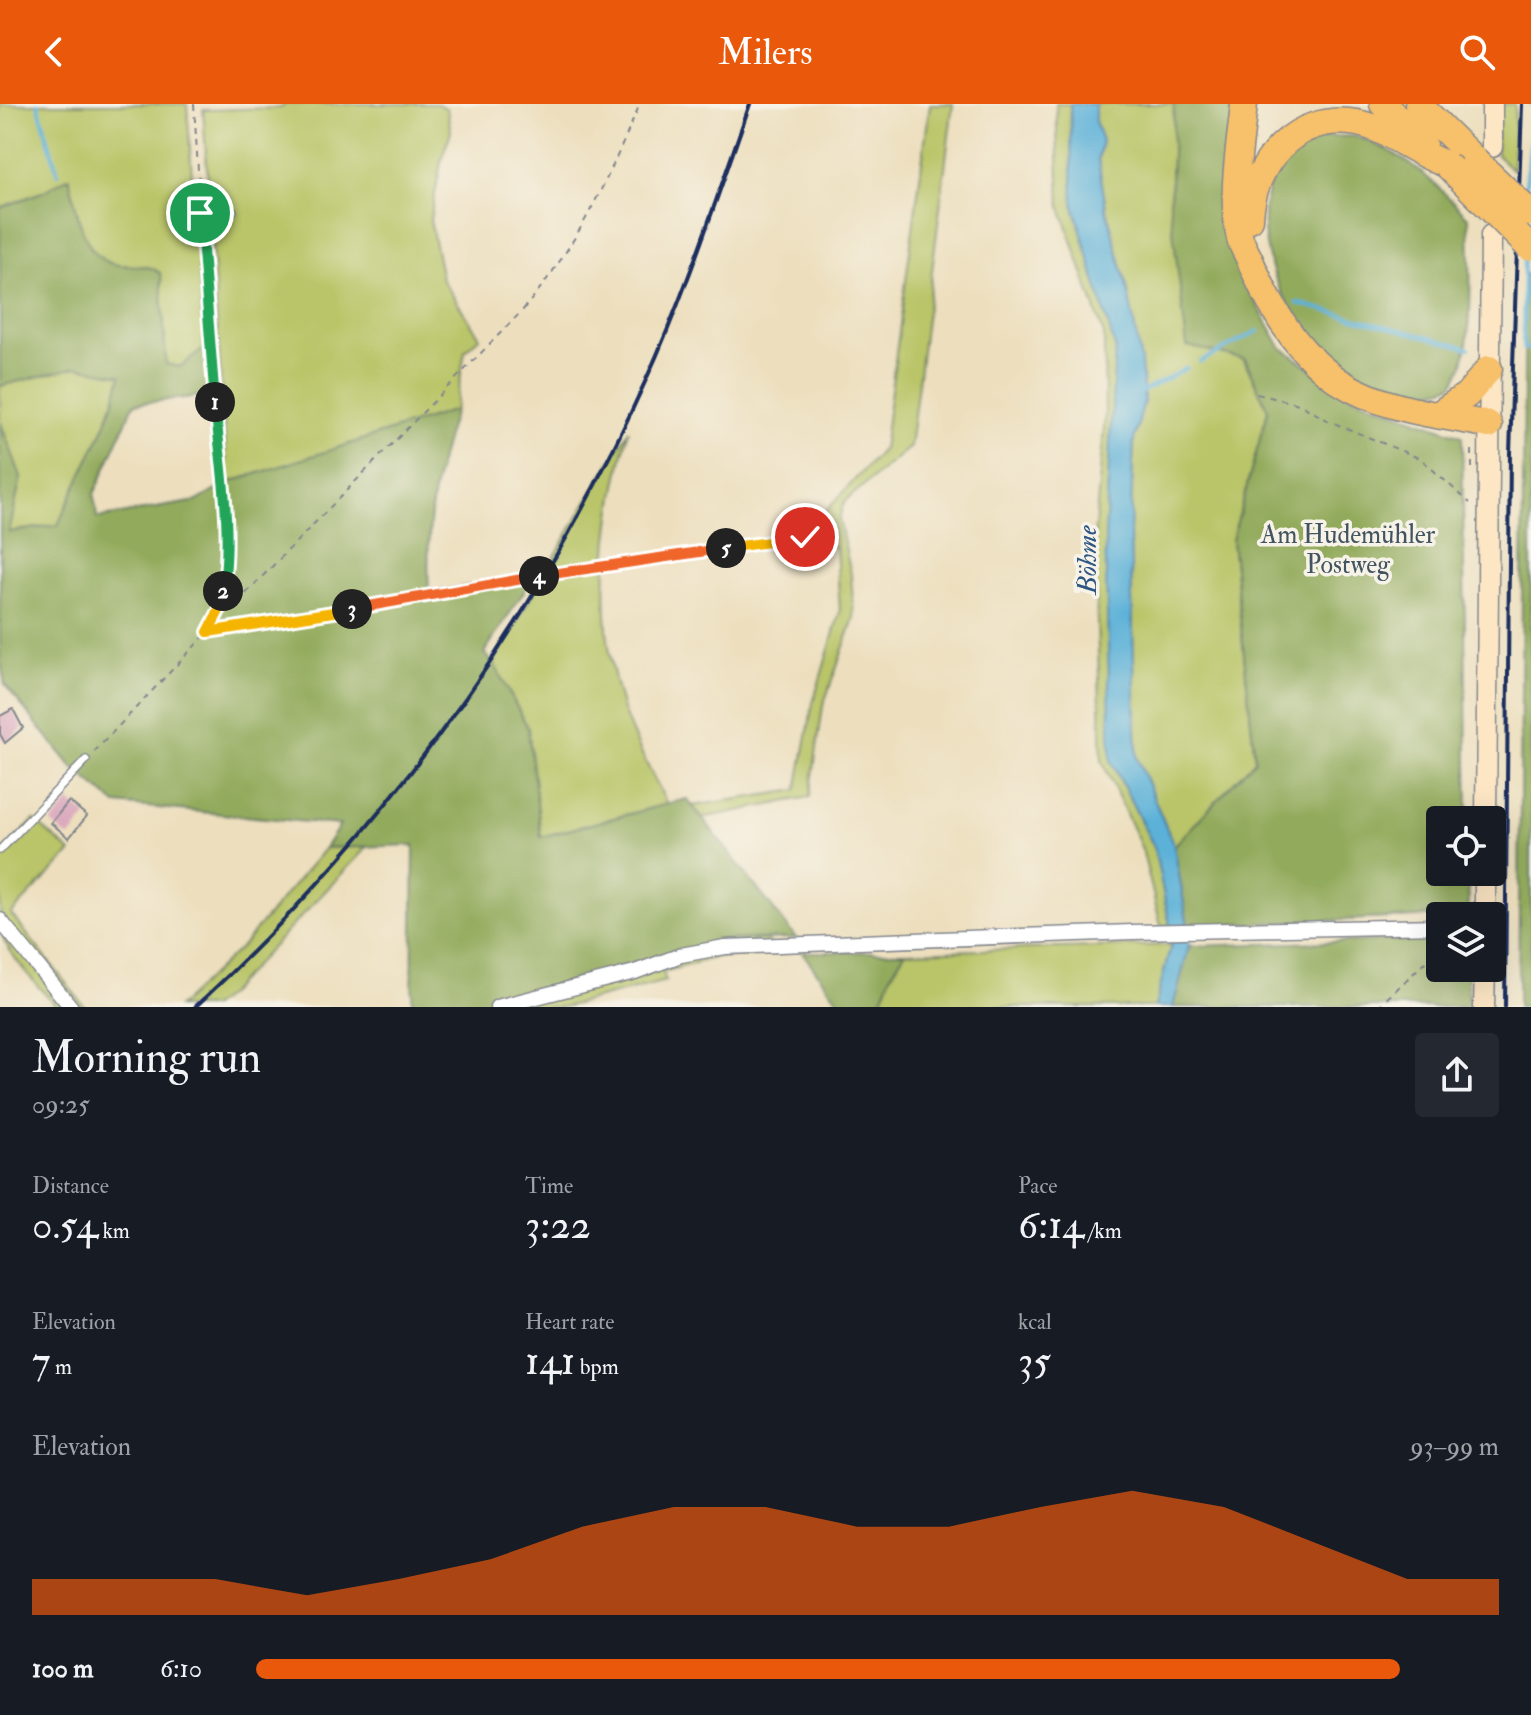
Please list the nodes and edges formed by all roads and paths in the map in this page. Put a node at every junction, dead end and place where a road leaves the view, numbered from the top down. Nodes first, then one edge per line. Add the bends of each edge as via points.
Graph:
1 (194, 104) edge
2 (640, 104) edge
3 (1244, 104) edge
4 (1383, 104) edge
5 (1418, 104) edge
6 (1432, 104) edge
7 (1492, 104) edge
8 (1483, 153) junction
9 (1446, 164) junction
10 (233, 211) dead end
11 (200, 213) junction
12 (1530, 214) edge
13 (1491, 235) dead end
14 (1530, 248) edge
15 (1251, 263) junction
16 (1489, 369) junction
17 (1257, 394) dead end
18 (1440, 413) junction
19 (1489, 417) junction
20 (1488, 506) junction
21 (805, 537) dead end
22 (208, 632) junction
23 (86, 760) joint
24 (1486, 806) edge
25 (0, 850) edge
26 (0, 920) edge
27 (1426, 926) edge
28 (1426, 961) edge
29 (1485, 982) edge
30 (71, 1007) edge
31 (497, 1007) edge
32 (1378, 1007) edge
33 (1484, 1007) edge

1 - 11 path
2 - 22 path via 589,217 551,276
3 - 15 highway via 1238,217 1240,239
4 - 9 highway
5 - 8 highway
6 - 8 highway
7 - 8 main road
8 - 12 highway, bridge
9 - 14 highway, bridge
9 - 15 highway via 1358,123 1321,123 1293,134 1267,160 1251,195
10 - 11 lane
11 - 22 path via 226,515 227,570 220,609
13 - 16 main road
15 - 18 highway via 1292,339 1330,375 1395,407
16 - 18 highway via 1467,395
16 - 19 main road
17 - 20 path via 1299,404 1421,459 1475,506
18 - 19 highway
19 - 20 main road
20 - 24 main road
21 - 22 path
22 - 23 path
23 - 25 lane
26 - 30 street
27 - 31 street via 700,950
28 - 32 path
29 - 33 main road

